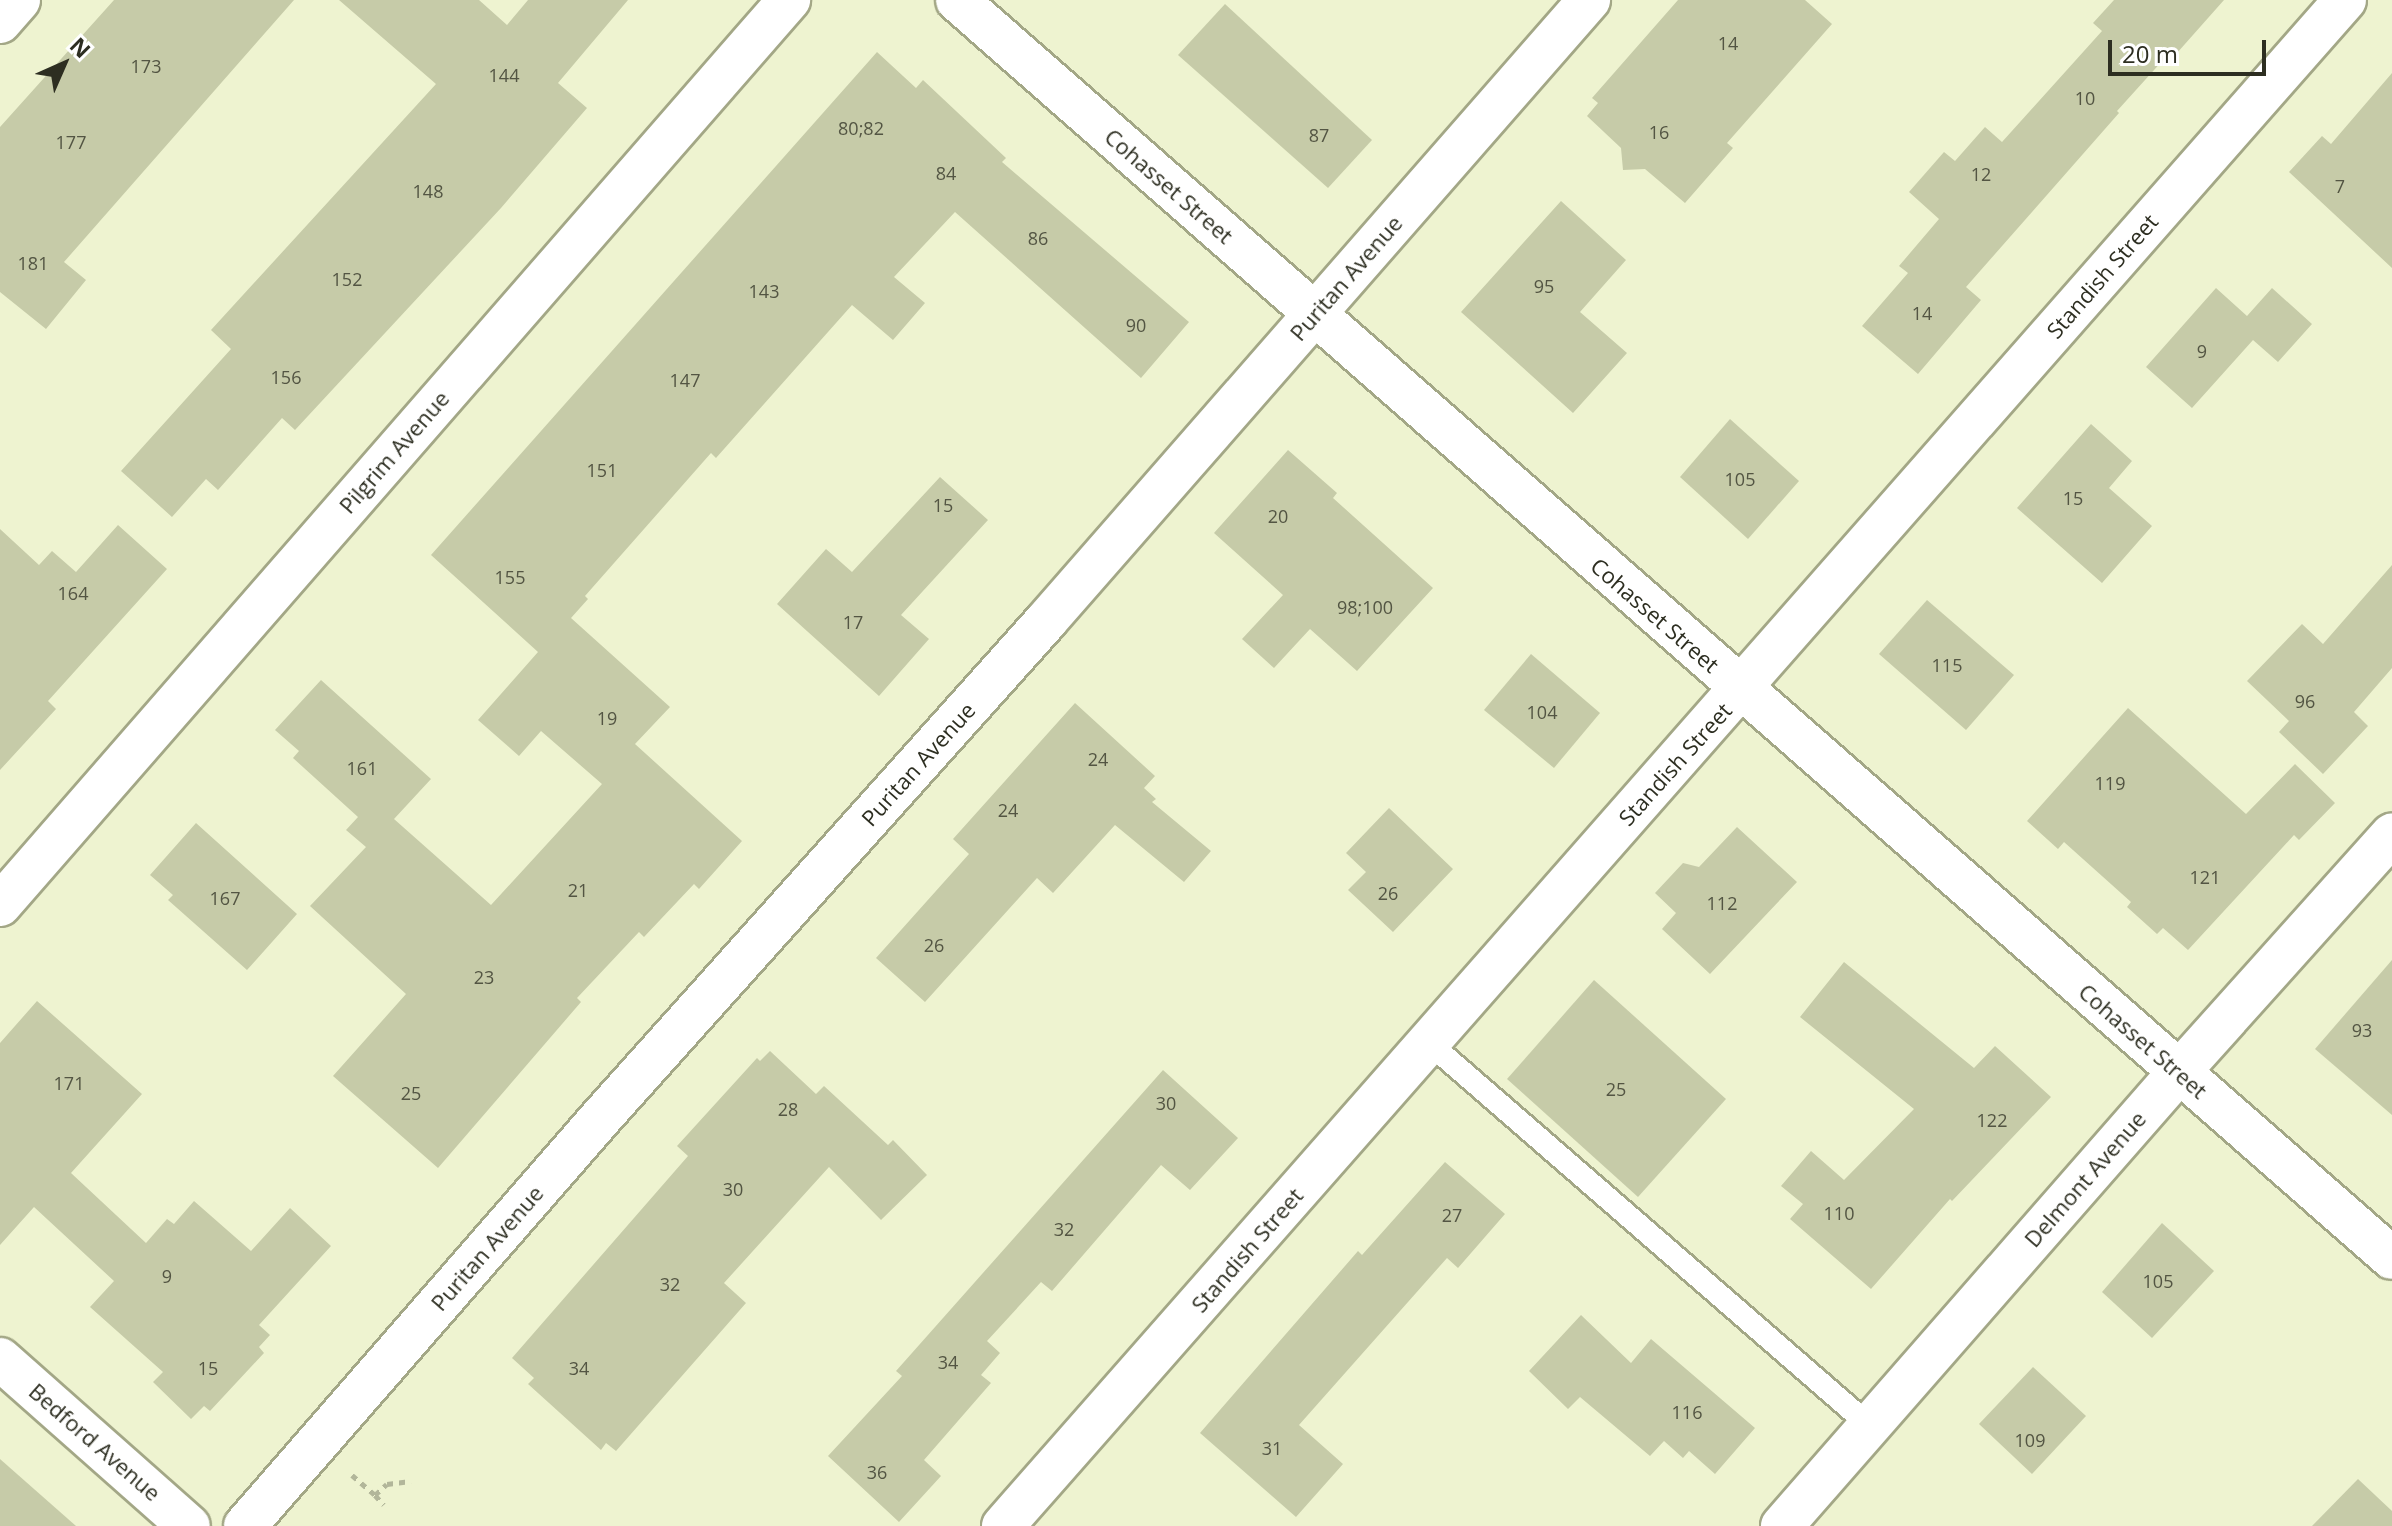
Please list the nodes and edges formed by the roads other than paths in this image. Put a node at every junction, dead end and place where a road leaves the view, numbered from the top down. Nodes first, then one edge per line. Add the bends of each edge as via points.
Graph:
1 (19, 0) edge
2 (789, 0) edge
3 (957, 0) edge
4 (1589, 0) edge
5 (2345, 0) edge
6 (0, 22) edge
7 (1315, 314) junction
8 (1741, 691) junction
9 (2392, 835) edge
10 (0, 905) edge
11 (1428, 1042) junction
12 (2179, 1072) junction
13 (2392, 1258) edge
14 (0, 1359) edge
15 (1870, 1426) junction
16 (189, 1526) edge
17 (245, 1526) edge
18 (1003, 1526) edge
19 (1782, 1526) edge

1 - 6 street
2 - 10 street, Pilgrim Avenue
3 - 7 street, Cohasset Street
4 - 7 street, Puritan Avenue
5 - 8 street, Standish Street
7 - 8 street, Cohasset Street
7 - 17 street, Puritan Avenue
8 - 11 street, Standish Street
8 - 12 street, Cohasset Street
9 - 12 street, Delmont Avenue
11 - 15 lane
11 - 18 street, Standish Street
12 - 13 street, Cohasset Street
12 - 15 street, Delmont Avenue
14 - 16 street, Bedford Avenue
15 - 19 street, Delmont Avenue

